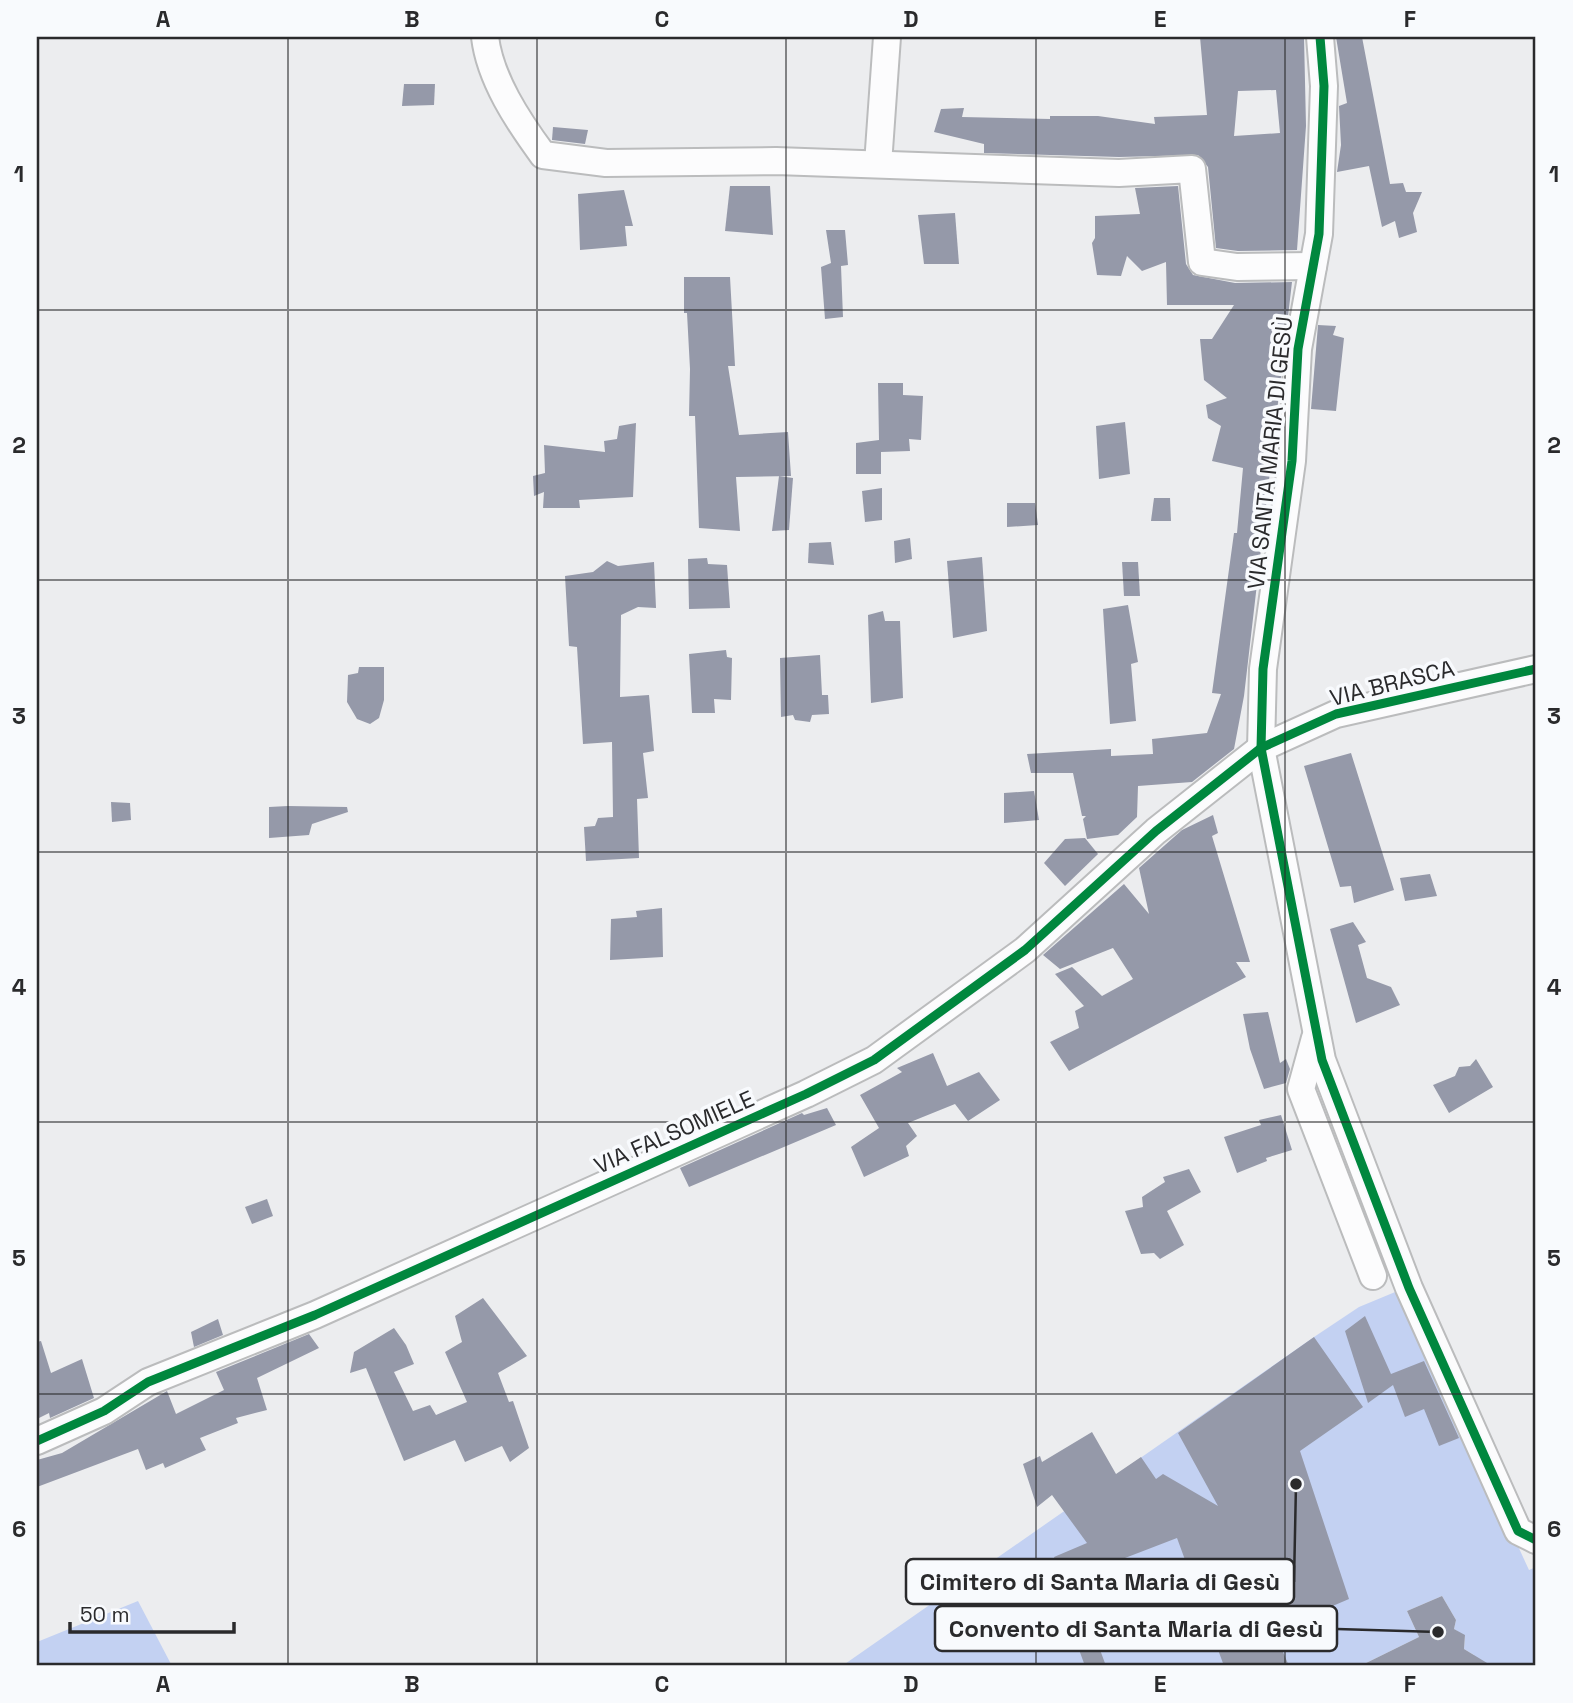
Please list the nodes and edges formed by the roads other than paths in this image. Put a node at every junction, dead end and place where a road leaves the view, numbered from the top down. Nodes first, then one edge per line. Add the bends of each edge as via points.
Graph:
1 (485, 37) edge
2 (887, 37) edge
3 (1320, 37) edge
4 (878, 164) junction
5 (1313, 266) junction
6 (1536, 669) edge
7 (1261, 747) junction
8 (1316, 1033) junction
9 (1373, 1276) dead end
10 (37, 1441) edge
11 (1536, 1540) edge

1 - 4 street via 488,62 543,155 606,163
2 - 4 street
3 - 5 street, VIA SANTA MARIA DI GESÙ via 1324,98
4 - 5 street via 1119,173 1192,169 1202,262 1237,267
5 - 7 street, VIA SANTA MARIA DI GESÙ via 1298,349 1292,461 1263,669
6 - 7 street, VIA BRASCA via 1336,714
7 - 8 street, VIA SANTA MARIA DI GESÙ
7 - 10 street, VIA FALSOMIELE via 1156,831 1025,950 874,1059 806,1094 315,1315 148,1382 104,1411
8 - 9 street via 1301,1089
8 - 11 street, VIA SANTA MARIA DI GESÙ via 1322,1060 1409,1288 1518,1531

